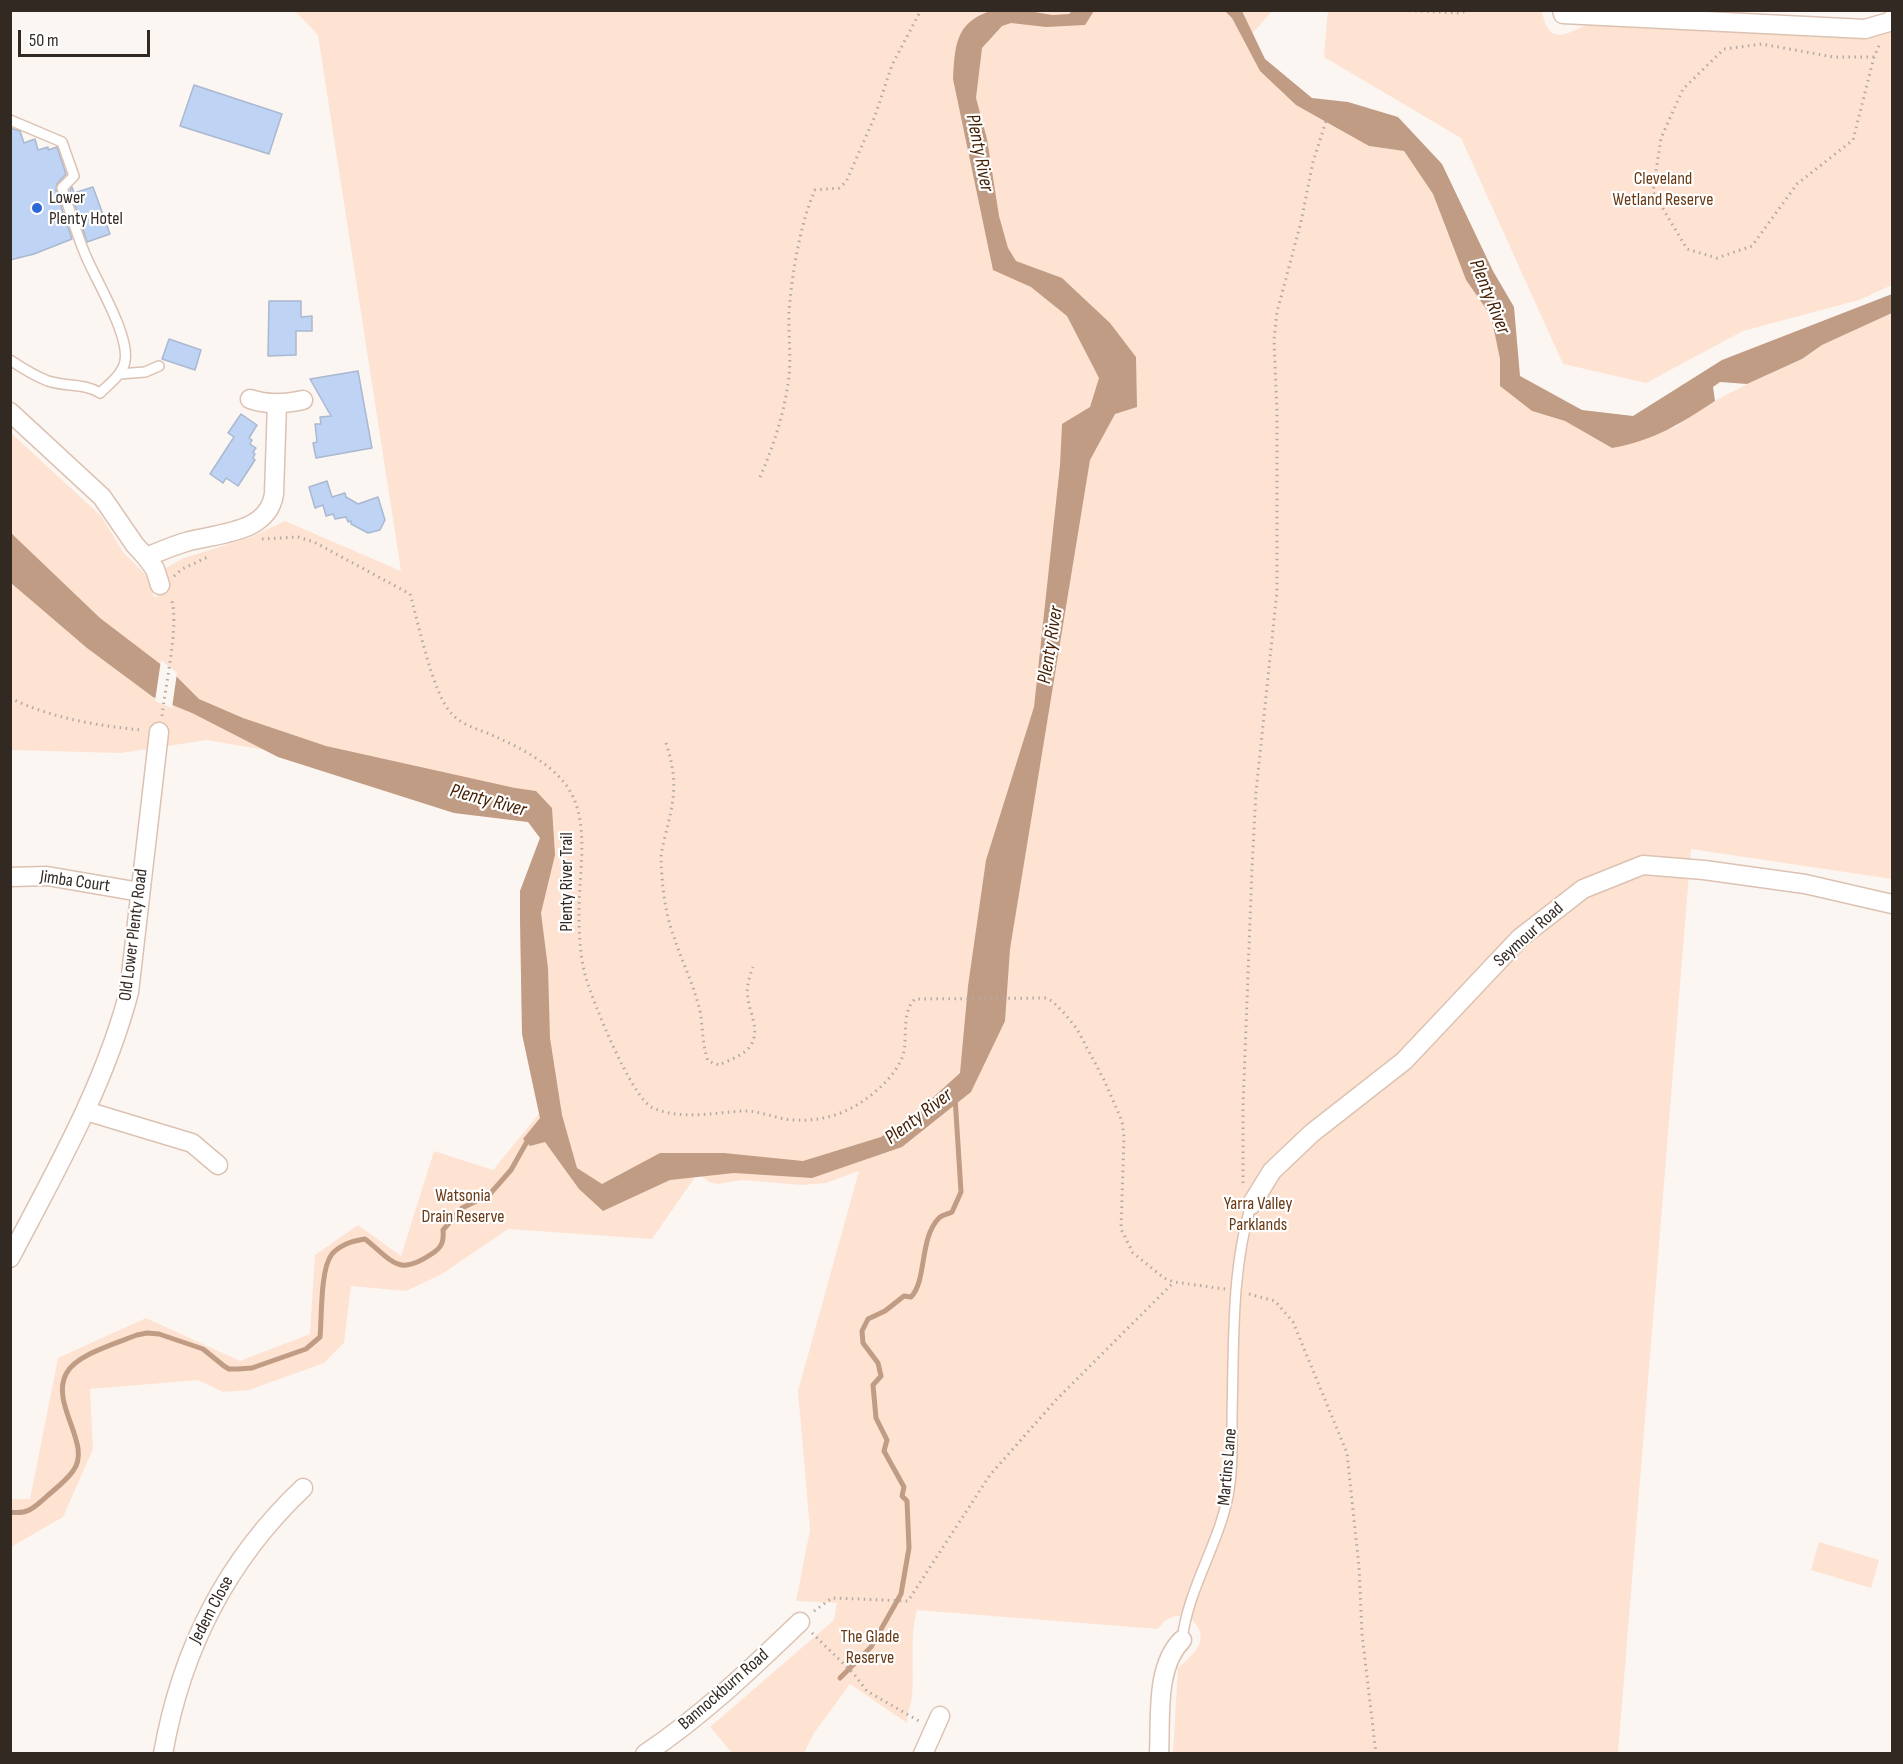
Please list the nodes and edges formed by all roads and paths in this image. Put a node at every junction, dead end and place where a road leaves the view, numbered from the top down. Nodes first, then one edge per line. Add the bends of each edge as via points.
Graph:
1 (921, 10) edge
2 (1397, 10) edge
3 (1470, 10) edge
4 (1562, 12) edge
5 (1891, 21) edge
6 (1874, 57) junction
7 (10, 120) edge
8 (1326, 121) dead end
9 (10, 360) edge
10 (159, 366) dead end
11 (119, 374) junction
12 (250, 399) dead end
13 (303, 400) dead end
14 (277, 403) junction
15 (10, 412) edge
16 (760, 477) dead end
17 (258, 540) dead end
18 (211, 556) dead end
19 (146, 557) junction
20 (167, 585) junction
21 (10, 698) edge
22 (159, 732) junction
23 (666, 743) dead end
24 (10, 878) edge
25 (140, 892) junction
26 (1893, 904) edge
27 (753, 967) dead end
28 (1045, 998) dead end
29 (86, 1112) junction
30 (218, 1165) dead end
31 (1251, 1205) junction
32 (10, 1258) edge
33 (1174, 1282) dead end
34 (303, 1488) dead end
35 (800, 1622) junction
36 (1182, 1640) joint
37 (937, 1723) joint
38 (163, 1754) edge
39 (645, 1754) edge
40 (923, 1754) edge
41 (1159, 1754) edge

1 - 16 path via 891,65 875,116 846,182 840,188 815,190 808,205 789,312 788,384 779,427
2 - 3 path
4 - 5 street via 1865,29
5 - 6 path
6 - 6 path via 1833,57 1762,45 1724,49 1683,89 1660,138 1653,192 1687,249 1717,258 1752,246 1797,184 1853,140
7 - 11 lane via 62,142 74,176 62,188 84,253 126,349
8 - 31 path via 1277,312 1274,340 1277,591 1256,792 1243,1107 1243,1183
9 - 11 lane via 48,381 90,387 99,393
10 - 11 lane via 145,372
12 - 14 street
13 - 14 street
14 - 19 street via 274,494 266,514 246,528 184,542
15 - 19 street via 102,497
17 - 28 path, Plenty River Trail via 298,537 314,542 410,594 434,679 451,714 467,726 530,755 569,789 582,832 579,915 586,978 629,1078 650,1107 687,1115 744,1111 794,1120 831,1118 848,1112 893,1075 902,1057 910,1005 915,999
18 - 20 path via 182,569
19 - 20 street
20 - 22 path via 175,612
21 - 22 path via 84,722
22 - 25 street, Old Lower Plenty Road
23 - 27 path via 675,781 661,857 663,884 673,934 700,1012 704,1048 708,1060 716,1065 744,1052 755,1035 747,983
24 - 25 street, Jimba Court via 46,876
25 - 29 street, Old Lower Plenty Road via 129,992
26 - 31 street, Seymour Road via 1805,884 1643,865 1583,889 1520,938 1404,1061 1312,1133 1272,1171
29 - 30 street via 192,1143
29 - 32 street, Old Lower Plenty Road
31 - 36 lane, Martins Lane via 1244,1230 1234,1325 1228,1496 1185,1617
33 - 35 path via 1056,1400 990,1475 908,1601 832,1598
34 - 38 street, Jedem Close via 260,1533 212,1606 184,1668
35 - 37 path via 867,1691
35 - 39 street, Bannockburn Road via 712,1704
36 - 41 street, Martins Lane via 1168,1657 1163,1672
37 - 40 street

